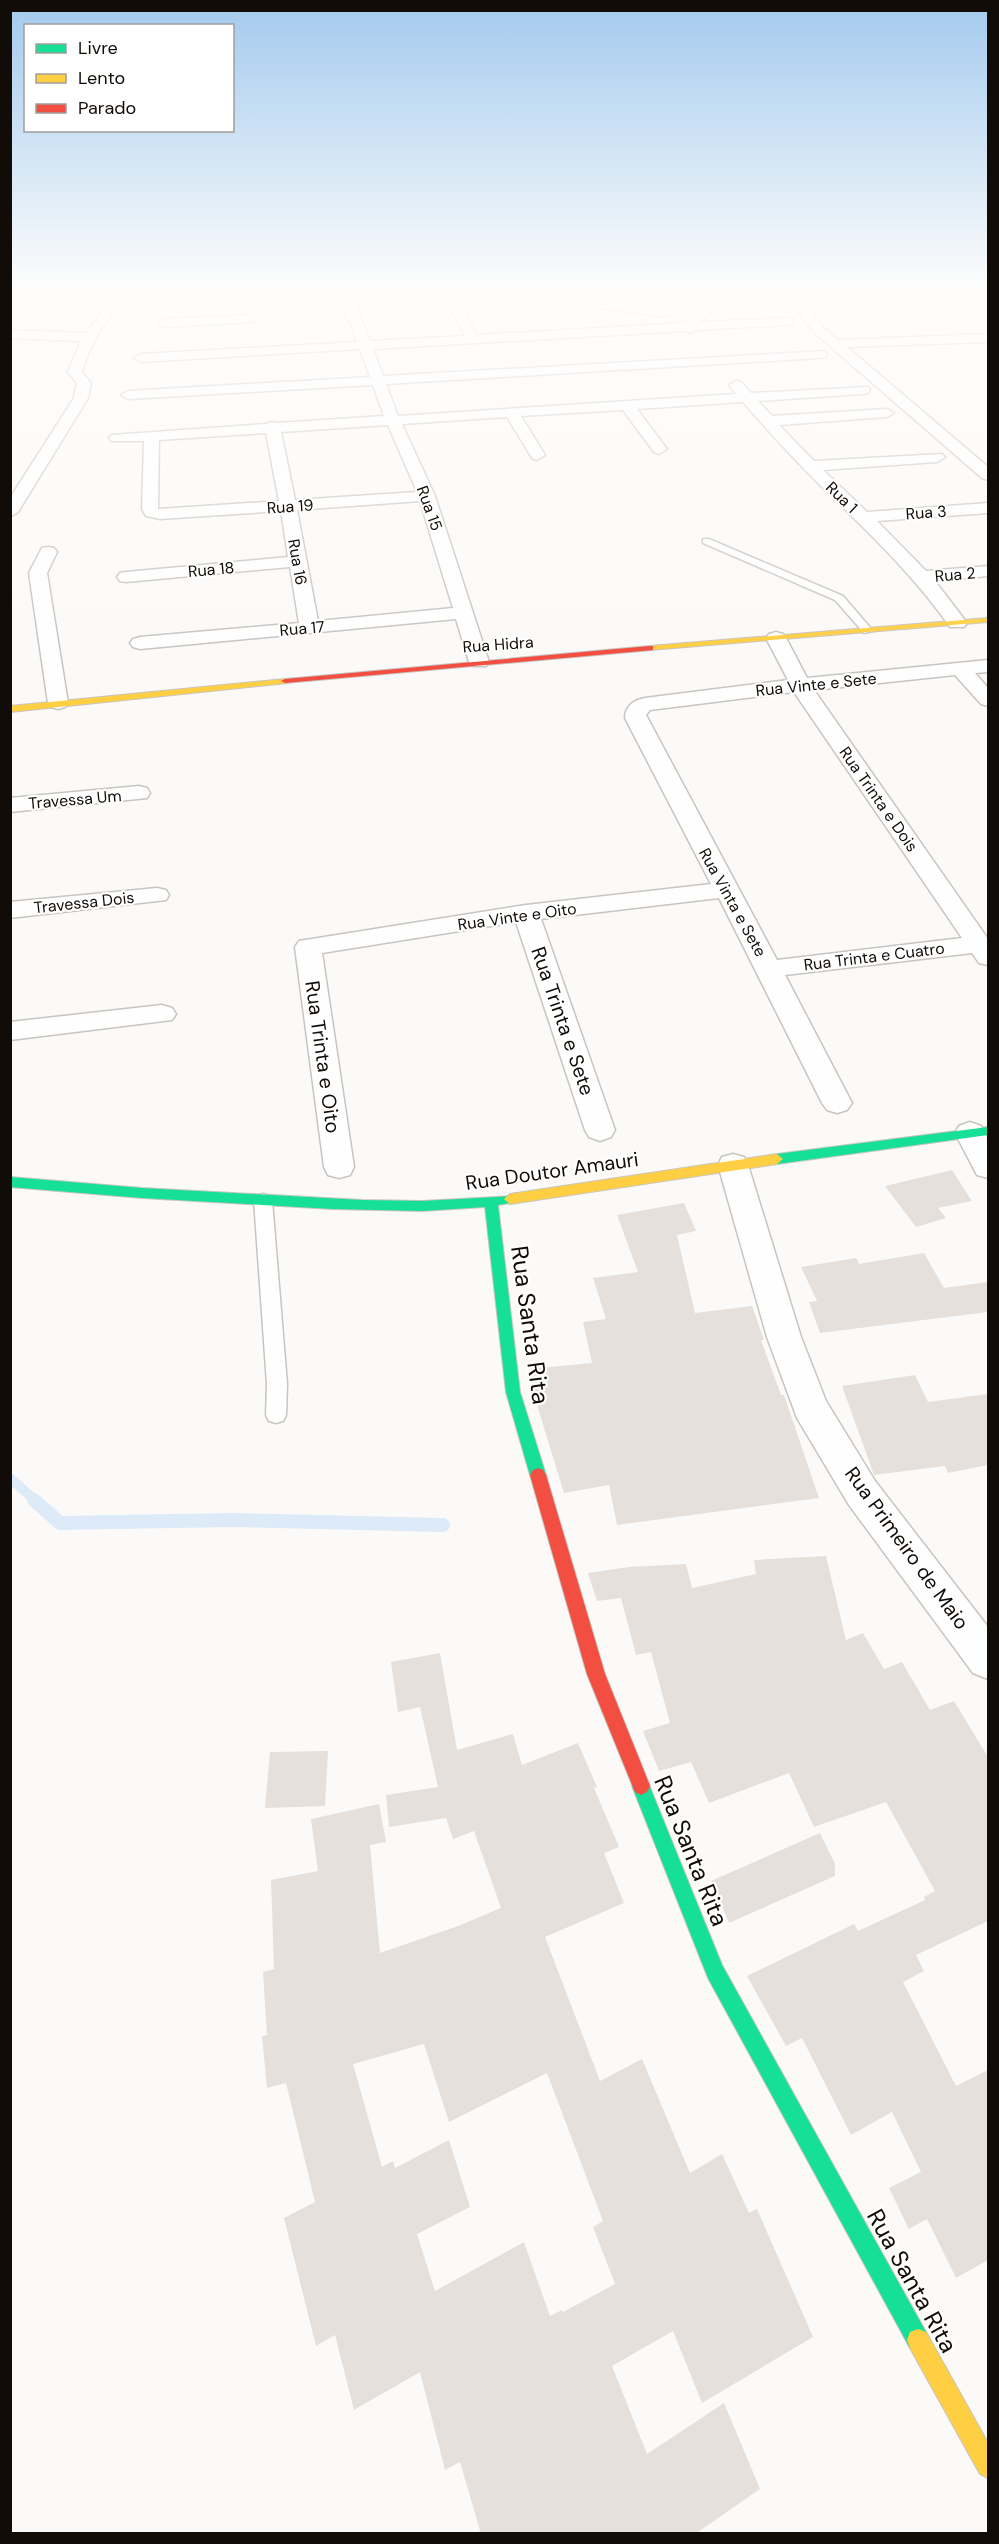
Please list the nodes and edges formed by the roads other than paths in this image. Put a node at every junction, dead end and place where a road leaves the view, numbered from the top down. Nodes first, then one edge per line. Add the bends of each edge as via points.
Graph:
1 (74, 409) edge
2 (388, 409) edge
3 (548, 409) edge
4 (629, 409) edge
5 (757, 409) edge
6 (911, 409) edge
7 (510, 411) junction
8 (887, 413) dead end
9 (392, 418) junction
10 (768, 421) junction
11 (272, 426) junction
12 (152, 435) junction
13 (117, 438) dead end
14 (659, 449) dead end
15 (537, 455) dead end
16 (937, 457) dead end
17 (809, 465) junction
18 (988, 475) edge
19 (427, 496) junction
20 (289, 506) junction
21 (988, 508) edge
22 (10, 512) edge
23 (863, 517) junction
24 (706, 541) dead end
25 (48, 552) dead end
26 (297, 561) junction
27 (988, 571) edge
28 (126, 577) dead end
29 (921, 577) junction
30 (465, 613) junction
31 (988, 620) edge
32 (957, 623) junction
33 (310, 628) junction
34 (868, 631) junction
35 (776, 638) junction
36 (140, 643) dead end
37 (479, 662) junction
38 (988, 666) edge
39 (960, 669) junction
40 (800, 685) junction
41 (988, 700) edge
42 (58, 703) junction
43 (645, 704) joint
44 (10, 709) edge
45 (139, 793) dead end
46 (10, 805) edge
47 (726, 890) junction
48 (157, 894) dead end
49 (10, 910) edge
50 (526, 914) junction
51 (308, 947) joint
52 (984, 950) edge
53 (770, 969) junction
54 (162, 1014) dead end
55 (10, 1031) edge
56 (837, 1103) dead end
57 (600, 1130) dead end
58 (979, 1132) edge
59 (733, 1165) junction
60 (339, 1167) dead end
61 (988, 1167) edge
62 (10, 1182) edge
63 (263, 1200) junction
64 (491, 1202) junction
65 (276, 1415) dead end
66 (988, 1659) edge
67 (988, 2466) edge

1 - 22 street
2 - 9 street, Rua 15
3 - 7 street
4 - 14 street
5 - 10 street, Rua 1
6 - 18 street
7 - 9 street
7 - 15 street
8 - 10 street
9 - 11 street
9 - 19 street, Rua 15
10 - 17 street, Rua 1
11 - 12 street
11 - 20 street, Rua 16
12 - 13 street
12 - 20 street, Rua 19 via 152,512
16 - 17 street
17 - 23 street, Rua 1
19 - 20 street, Rua 19
19 - 30 street, Rua 15
20 - 26 street, Rua 16
21 - 23 street, Rua 3
23 - 29 street, Rua 1
24 - 34 lane via 839,598
25 - 42 street via 38,573
26 - 28 street, Rua 18
26 - 33 street, Rua 16
27 - 29 street, Rua 2
29 - 32 street, Rua 1
30 - 33 street, Rua 17
30 - 37 street, Rua 15
31 - 32 street, Rua Hidra
32 - 34 street, Rua Hidra
33 - 36 street, Rua 17
34 - 35 street, Rua Hidra
35 - 37 street, Rua Hidra
35 - 40 street, Rua Trinta e Dois
37 - 42 street, Rua Hidra
38 - 39 street, Rua Vinte e Sete
39 - 40 street, Rua Vinte e Sete
39 - 41 street
40 - 43 street, Rua Vinte e Sete
40 - 52 street, Rua Trinta e Dois
42 - 44 street, Rua Hidra
43 - 47 street, Rua Vinta e Sete via 638,707 636,718
45 - 46 street, Travessa Um
47 - 50 street, Rua Vinte e Oito
47 - 53 street, Rua Vinta e Sete
48 - 49 street, Travessa Dois
50 - 51 street, Rua Vinte e Oito
50 - 57 street, Rua Trinta e Sete
51 - 60 street, Rua Trinta e Oito
52 - 53 street, Rua Trinta e Cuatro
53 - 56 street, Rua Vinta e Sete
54 - 55 street
58 - 59 street, Rua Doutor Amauri
58 - 61 street
59 - 64 street, Rua Doutor Amauri
59 - 66 street, Rua Primeiro de Maio via 783,1337 810,1407 862,1493
62 - 63 street, Rua Doutor Amauri via 94,1191
63 - 64 street, Rua Doutor Amauri via 376,1206
63 - 65 lane
64 - 67 street, Rua Santa Rita via 513,1392 596,1674 715,1971

